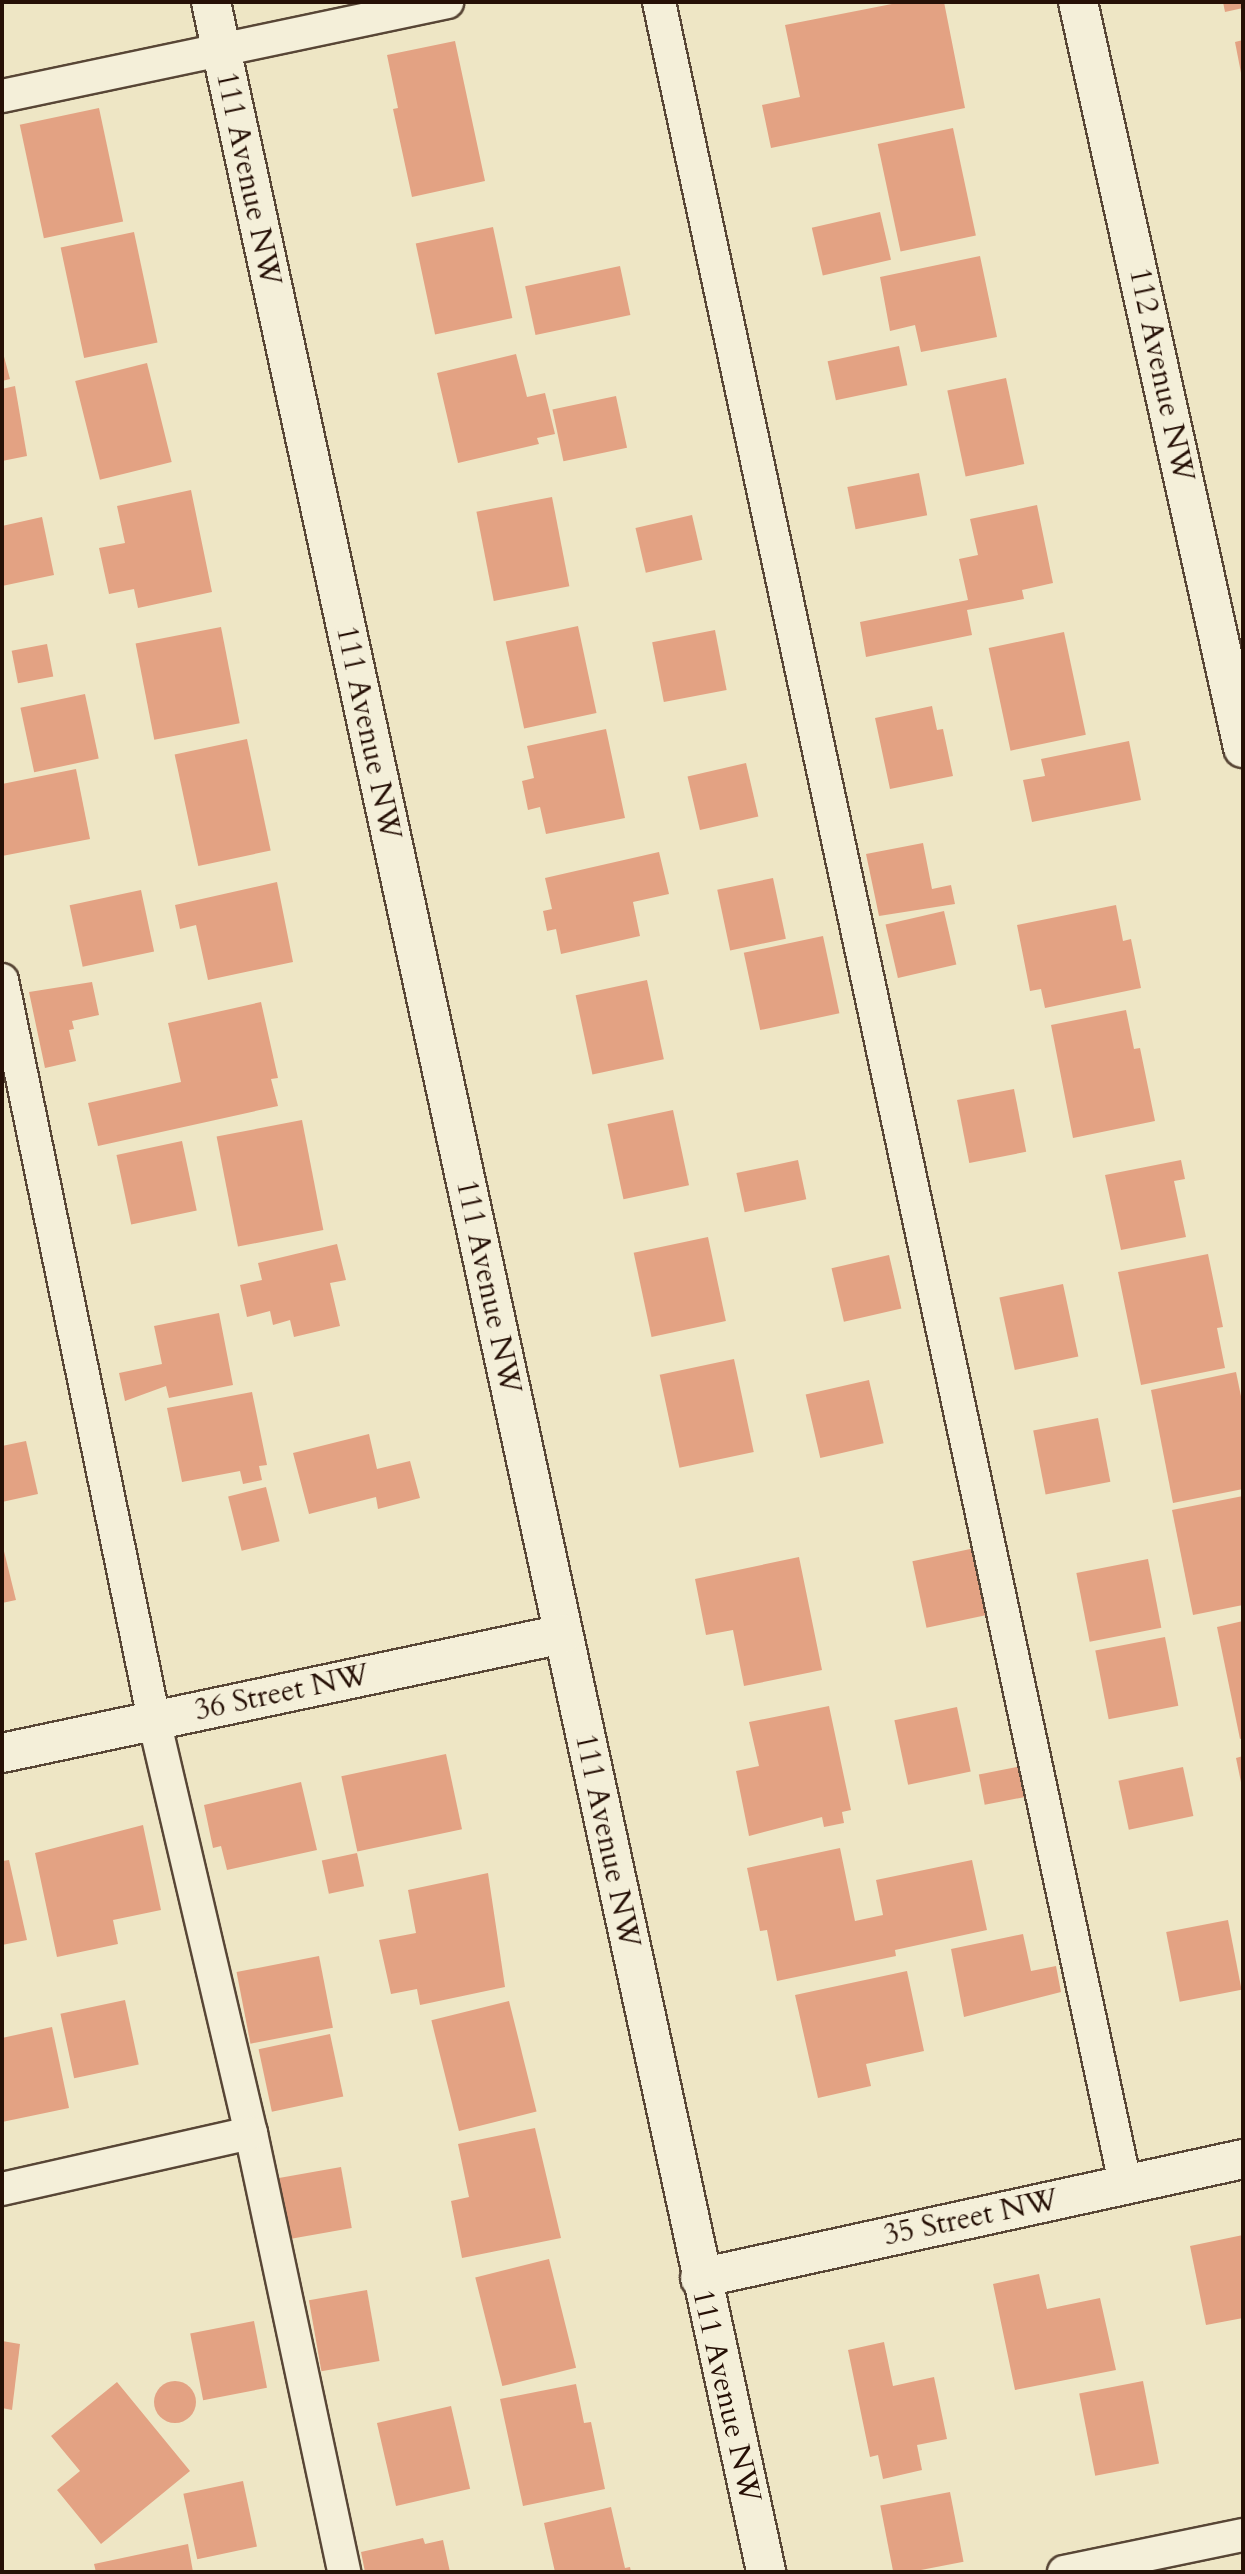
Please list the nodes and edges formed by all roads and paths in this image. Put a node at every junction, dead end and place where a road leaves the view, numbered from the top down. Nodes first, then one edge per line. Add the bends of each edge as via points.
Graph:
1 (211, 2) edge
2 (447, 2) edge
3 (659, 2) edge
4 (1078, 2) edge
5 (220, 50) junction
6 (2, 96) edge
7 (1243, 748) edge
8 (2, 980) edge
9 (563, 1634) junction
10 (154, 1720) junction
11 (2, 1753) edge
12 (251, 2133) junction
13 (1243, 2159) edge
14 (1125, 2184) junction
15 (2, 2189) edge
16 (700, 2278) junction
17 (1243, 2535) edge
18 (344, 2572) edge
19 (766, 2572) edge
20 (1064, 2572) edge

1 - 5 street, 111 Avenue NW
2 - 5 lane
3 - 14 lane
4 - 7 street, 112 Avenue NW
5 - 6 lane
5 - 9 street, 111 Avenue NW
8 - 10 lane
9 - 10 street, 36 Street NW
9 - 16 street, 111 Avenue NW
10 - 11 street, 36 Street NW
10 - 12 lane
12 - 15 lane
12 - 18 lane
13 - 14 street, 35 Street NW
14 - 16 street, 35 Street NW
16 - 19 street, 111 Avenue NW
17 - 20 lane

